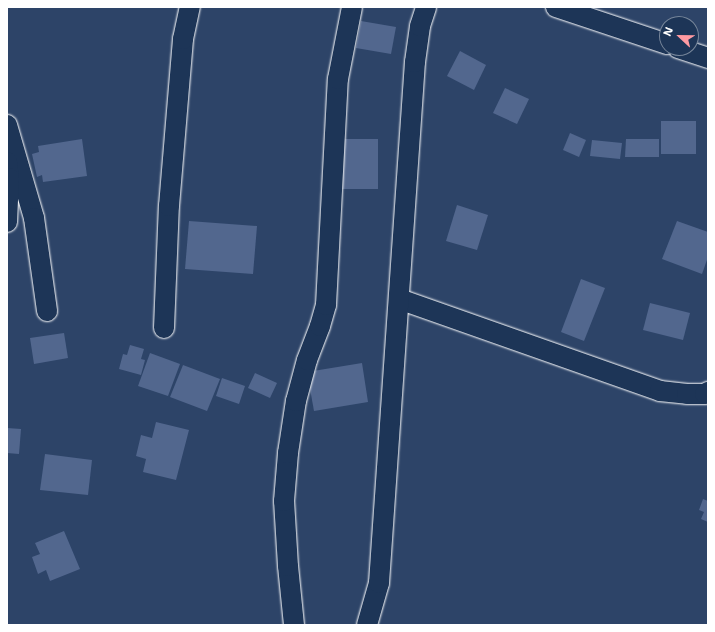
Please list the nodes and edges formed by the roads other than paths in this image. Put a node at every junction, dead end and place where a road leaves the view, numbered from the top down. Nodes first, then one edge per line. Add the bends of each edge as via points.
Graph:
1 (190, 7) edge
2 (352, 7) edge
3 (426, 7) edge
4 (556, 7) edge
5 (581, 11) edge
6 (659, 41) edge
7 (7, 125) edge
8 (7, 162) edge
9 (7, 222) edge
10 (399, 299) junction
11 (47, 311) dead end
12 (164, 328) dead end
13 (708, 392) edge
14 (294, 625) edge
15 (368, 625) edge

1 - 12 street via 183,39 169,206
2 - 14 street via 338,79 326,305 296,401 288,453 284,501
3 - 10 street via 420,26 415,62
4 - 5 street
5 - 6 street
7 - 11 street via 34,218
8 - 9 street
10 - 13 street via 660,391 687,394
10 - 15 street via 379,583

